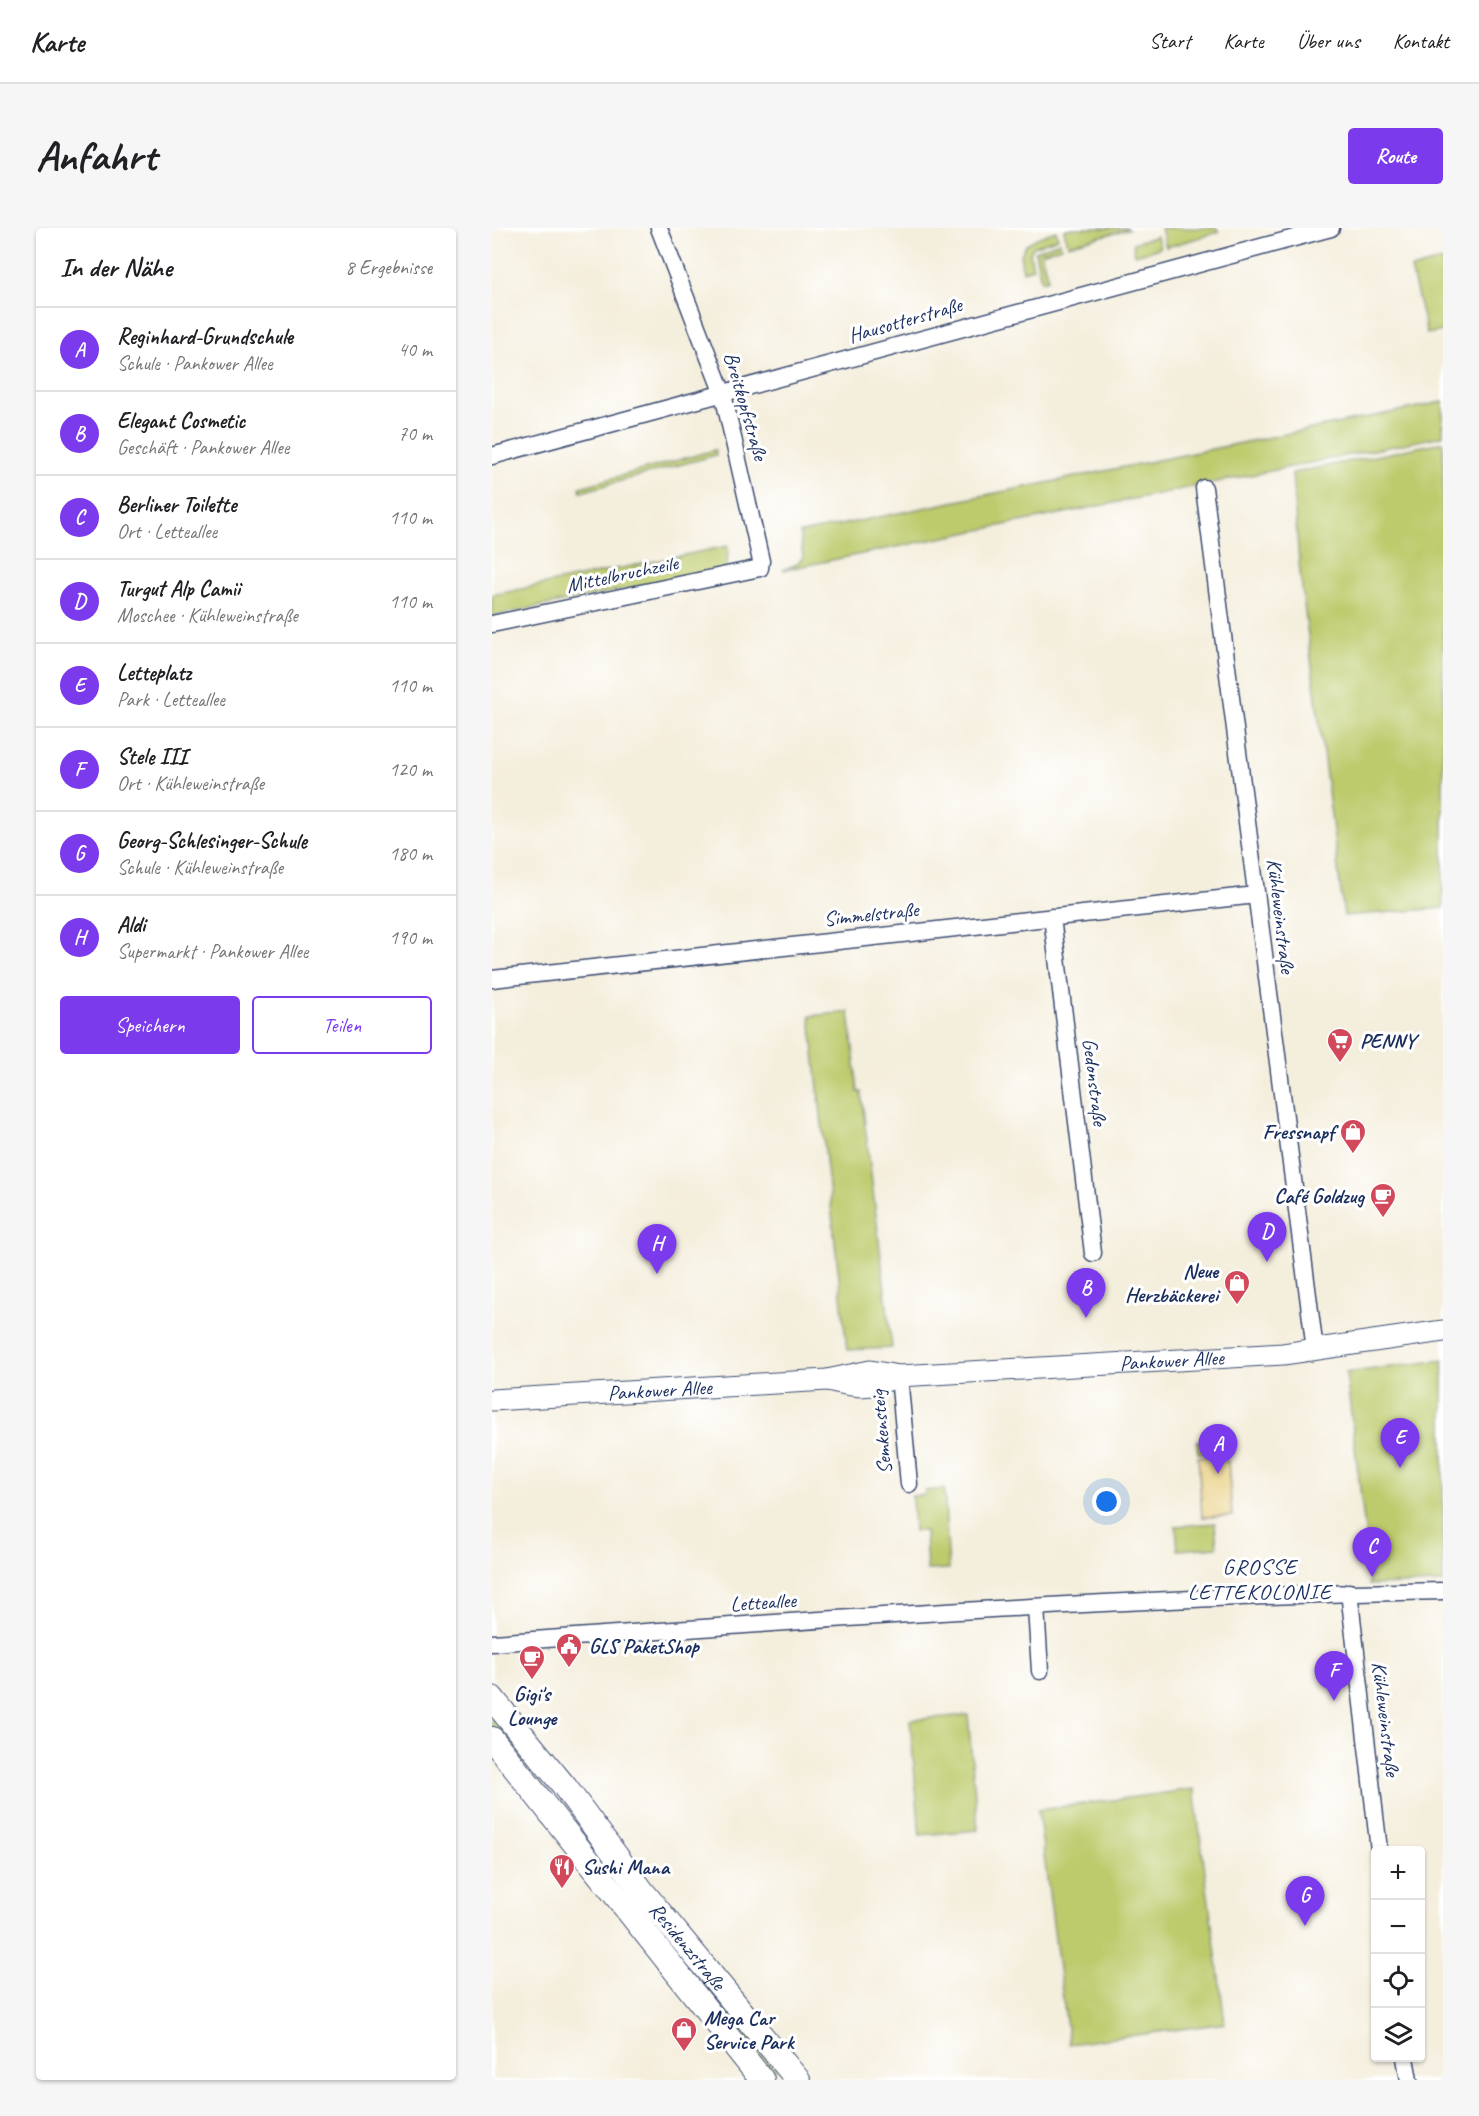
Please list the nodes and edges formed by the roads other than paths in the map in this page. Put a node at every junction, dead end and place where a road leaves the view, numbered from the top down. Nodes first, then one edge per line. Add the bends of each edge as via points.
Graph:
1 (659, 228) edge
2 (1331, 228) edge
3 (723, 394) junction
4 (492, 456) edge
5 (1204, 488) dead end
6 (760, 568) joint
7 (492, 624) edge
8 (1256, 895) junction
9 (1052, 917) junction
10 (492, 979) edge
11 (1093, 1253) dead end
12 (1443, 1331) edge
13 (1315, 1350) junction
14 (899, 1376) junction
15 (492, 1400) edge
16 (909, 1484) dead end
17 (1443, 1591) edge
18 (1349, 1592) junction
19 (1036, 1607) junction
20 (492, 1642) edge
21 (1040, 1671) dead end
22 (492, 1698) edge
23 (492, 1739) edge
24 (1379, 1846) edge
25 (1406, 2062) edge
26 (762, 2080) edge
27 (798, 2080) edge
28 (1409, 2080) edge

1 - 3 street, Breitkopfstraße
2 - 3 street, Hausotterstraße
3 - 4 street, Hausotterstraße
3 - 6 street, Breitkopfstraße via 762,561
5 - 8 street, Kühleweinstraße
6 - 7 street, Mittelbruchzeile
8 - 9 street, Simmelstraße
8 - 13 street, Kühleweinstraße
9 - 10 street, Simmelstraße
9 - 11 street, Gedonstraße
12 - 13 street, Pankower Allee
13 - 14 street, Pankower Allee
14 - 15 street, Pankower Allee via 870,1371 827,1380
14 - 16 street, Semkensteig
17 - 18 street, Letteallee
18 - 19 street, Letteallee
18 - 24 street, Kühleweinstraße
19 - 20 street, Letteallee
19 - 21 street
22 - 27 main road, Residenzstraße via 565,1787 642,1891
23 - 26 main road, Residenzstraße
25 - 28 street

